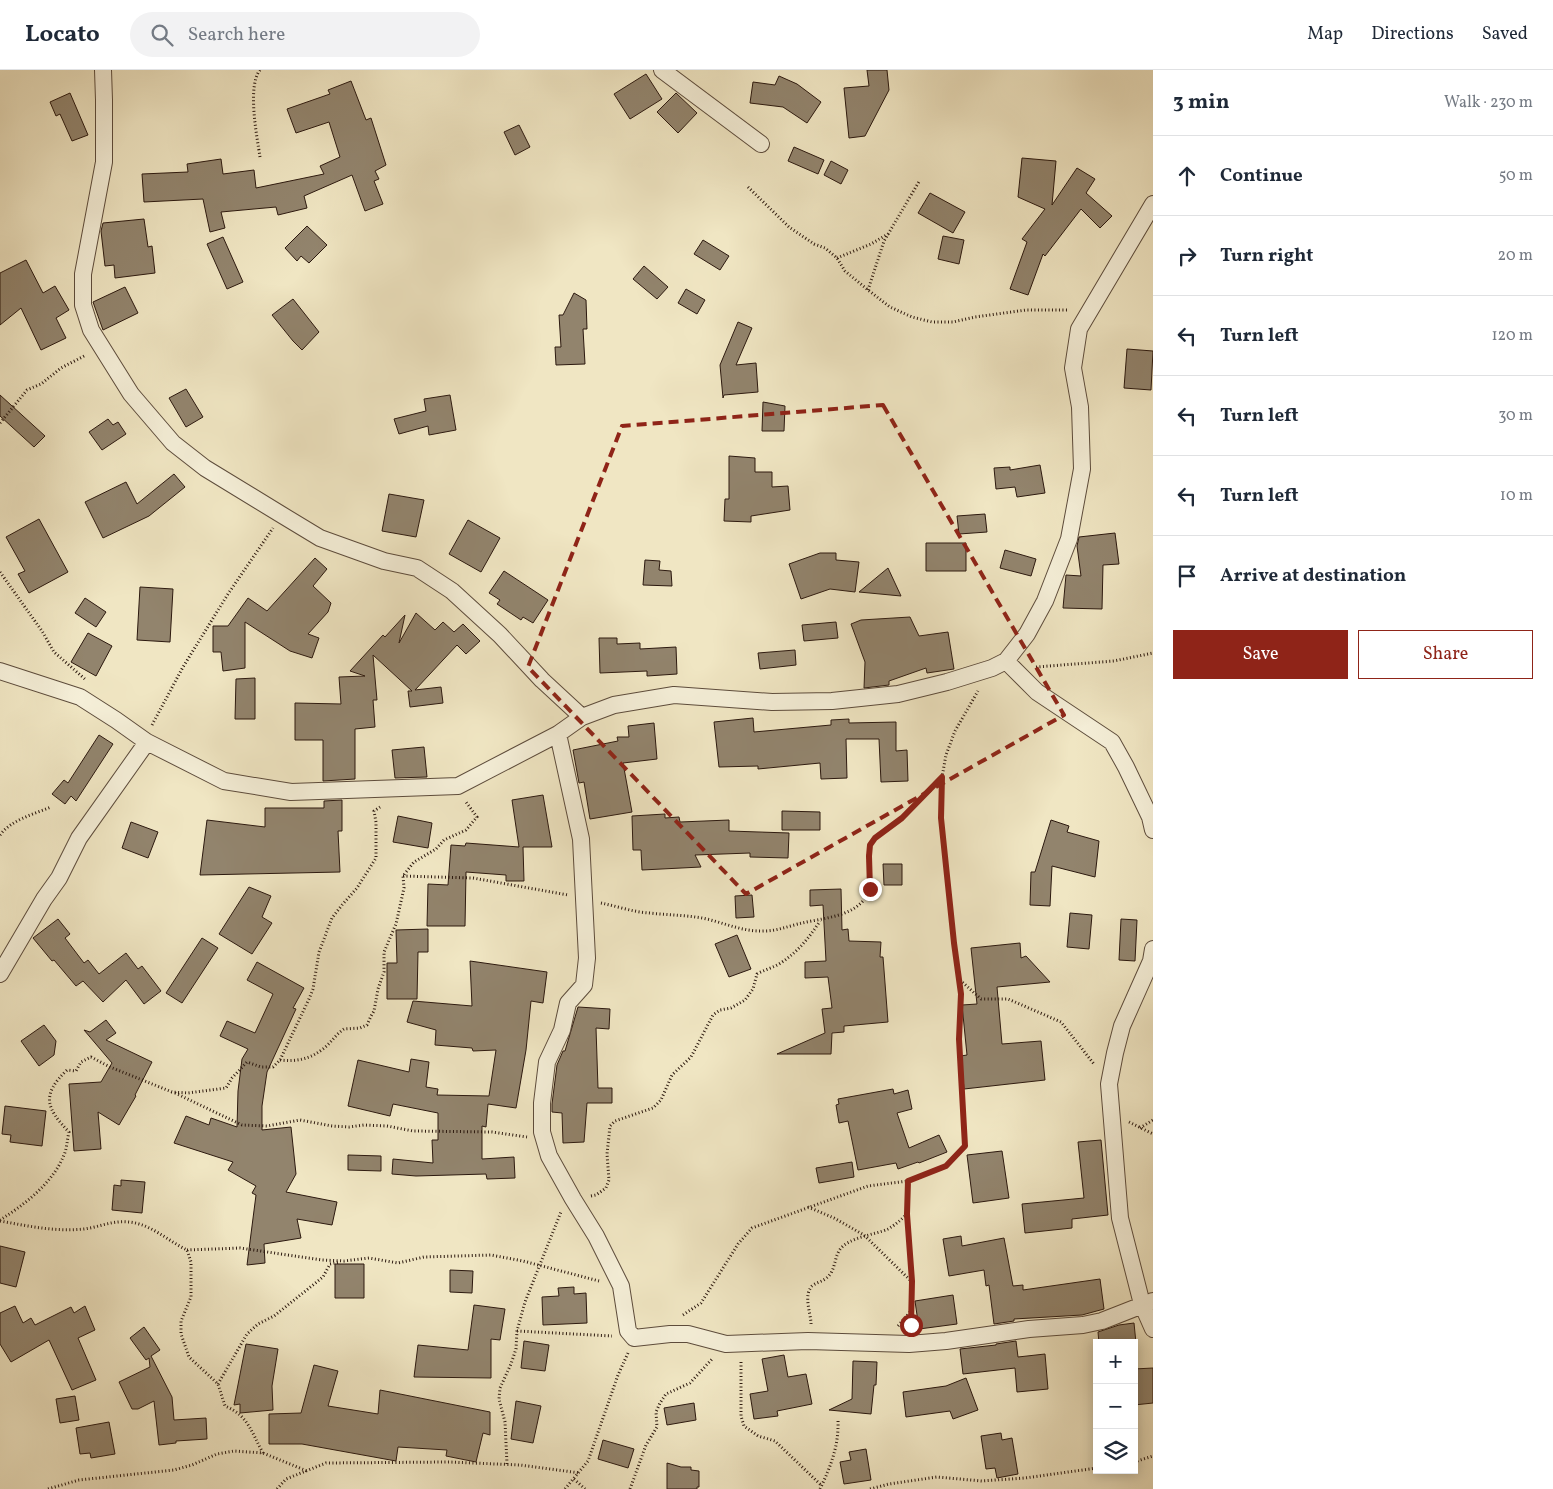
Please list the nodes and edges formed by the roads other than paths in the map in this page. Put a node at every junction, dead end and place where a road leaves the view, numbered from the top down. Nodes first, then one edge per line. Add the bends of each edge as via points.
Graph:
1 (103, 70) edge
2 (662, 70) edge
3 (761, 144) dead end
4 (1153, 204) edge
5 (1003, 666) junction
6 (0, 671) edge
7 (582, 716) junction
8 (558, 734) junction
9 (147, 742) junction
10 (1153, 830) edge
11 (1153, 949) edge
12 (0, 974) edge
13 (1147, 1302) edge
14 (1153, 1329) edge

1 - 7 street via 104,162 83,274 83,305 100,347 131,394 173,443 205,468 320,538 384,561 417,568 452,590
2 - 3 street
4 - 5 street via 1079,329 1073,368 1080,407 1082,469 1069,539 1045,601 1027,634
5 - 7 street via 888,695 832,701 772,702 674,695 614,705
5 - 10 street via 1112,742 1150,817
6 - 9 street via 80,697
7 - 8 street
8 - 9 street via 458,786 292,792 224,781
8 - 13 street via 581,839 587,958 584,985 568,1003 562,1030 547,1062 542,1132 549,1156 621,1286 628,1331 634,1338 688,1334 734,1344 808,1341 909,1344 1084,1325
9 - 12 street via 79,838 59,878
11 - 13 street via 1151,961 1122,1026 1109,1084 1120,1218
13 - 14 street

